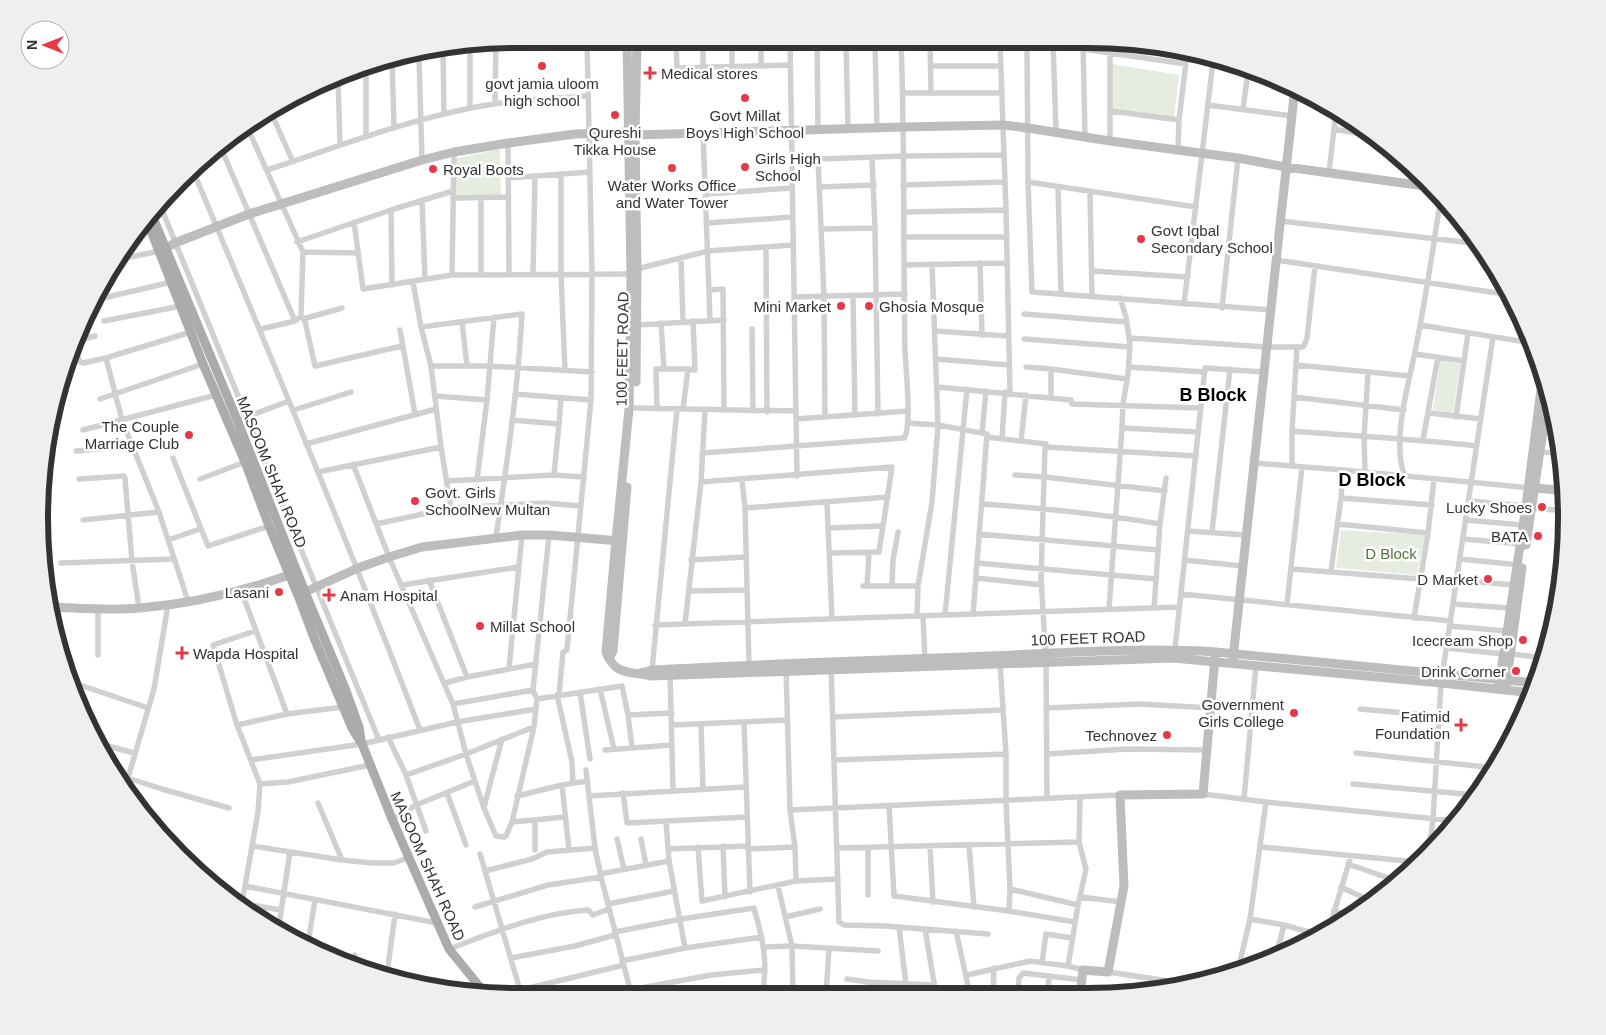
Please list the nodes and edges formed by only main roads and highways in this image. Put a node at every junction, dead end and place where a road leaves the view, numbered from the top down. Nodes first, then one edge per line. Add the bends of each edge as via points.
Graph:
1 (631, 48) edge
2 (635, 48) edge
3 (632, 61) junction
4 (1294, 95) edge
5 (632, 134) junction
6 (1286, 167) junction
7 (1421, 185) edge
8 (154, 220) edge
9 (150, 225) edge
10 (163, 250) junction
11 (634, 272) junction
12 (1542, 395) edge
13 (237, 418) junction
14 (1548, 423) edge
15 (1532, 488) junction
16 (1557, 490) edge
17 (1529, 507) junction
18 (274, 529) junction
19 (619, 541) junction
20 (1520, 565) junction
21 (289, 575) junction
22 (305, 592) junction
23 (57, 607) edge
24 (322, 634) junction
25 (314, 638) junction
26 (1507, 654) junction
27 (1045, 657) junction
28 (1215, 657) junction
29 (1233, 659) junction
30 (786, 668) junction
31 (670, 672) junction
32 (640, 674) junction
33 (1442, 678) junction
34 (1528, 684) edge
35 (1503, 685) junction
36 (1525, 691) edge
37 (362, 743) junction
38 (478, 985) edge
39 (1081, 988) edge

1 - 3 main road, 100 FEET ROAD
2 - 3 main road, 100 FEET ROAD
3 - 5 main road, 100 FEET ROAD
4 - 6 main road
5 - 6 main road via 1003,126
5 - 10 main road via 589,133 454,152 249,214
5 - 11 main road, 100 FEET ROAD
6 - 7 main road
6 - 29 main road
8 - 10 main road, MASOOM SHAH ROAD
9 - 10 main road, MASOOM SHAH ROAD
10 - 13 main road, MASOOM SHAH ROAD
10 - 13 main road, MASOOM SHAH ROAD via 172,282 216,395
11 - 19 main road, 100 FEET ROAD via 629,409
11 - 19 main road, 100 FEET ROAD via 637,324 635,408
12 - 15 main road
13 - 18 main road, MASOOM SHAH ROAD
13 - 18 main road, MASOOM SHAH ROAD via 245,462
14 - 15 main road
15 - 16 main road
15 - 17 main road
17 - 20 main road
17 - 20 main road via 1523,525
18 - 21 main road, MASOOM SHAH ROAD
18 - 22 main road, MASOOM SHAH ROAD
19 - 22 main road via 522,535 422,547 358,568
19 - 32 main road, 100 FEET ROAD via 606,652 620,670
20 - 26 main road
20 - 26 main road via 1506,631
21 - 23 main road via 241,590 168,605 98,609
21 - 25 main road, MASOOM SHAH ROAD
22 - 24 main road, MASOOM SHAH ROAD
24 - 25 main road
24 - 37 main road, MASOOM SHAH ROAD via 355,714
25 - 37 main road, MASOOM SHAH ROAD
26 - 35 main road
27 - 28 main road, 100 FEET ROAD
27 - 28 main road, 100 FEET ROAD via 1175,649
27 - 30 main road, 100 FEET ROAD
28 - 29 main road, 100 FEET ROAD
28 - 39 main road via 1203,794 1120,795 1122,902 1108,972 1083,970
29 - 33 main road, 100 FEET ROAD
29 - 33 main road, 100 FEET ROAD via 1256,666
30 - 31 main road, 100 FEET ROAD
30 - 31 main road, 100 FEET ROAD via 749,664
31 - 32 main road, 100 FEET ROAD via 651,676
31 - 32 main road, 100 FEET ROAD via 652,670
33 - 35 main road, 100 FEET ROAD
34 - 35 main road, 100 FEET ROAD
35 - 36 main road, 100 FEET ROAD
37 - 38 main road, MASOOM SHAH ROAD via 449,950

